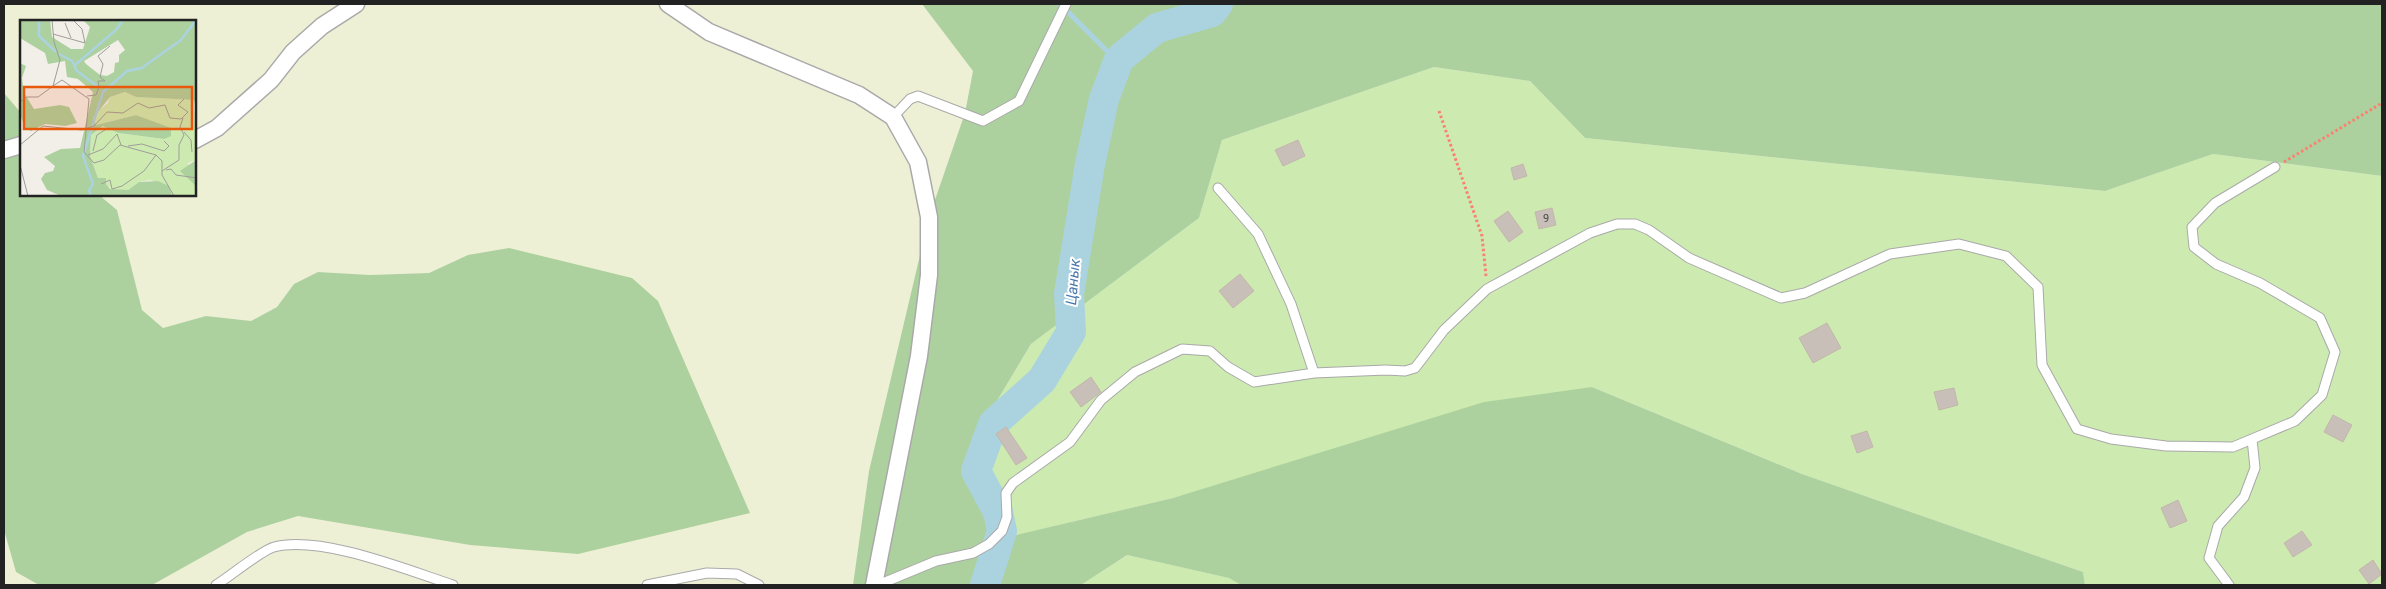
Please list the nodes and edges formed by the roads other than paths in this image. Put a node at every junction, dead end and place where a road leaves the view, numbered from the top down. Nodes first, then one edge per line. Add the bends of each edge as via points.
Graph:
1 (356, 4) edge
2 (668, 4) edge
3 (1066, 4) edge
4 (893, 116) junction
5 (196, 139) edge
6 (20, 146) edge
7 (4, 150) edge
8 (2275, 167) road end
9 (1218, 188) dead end
10 (1314, 373) junction
11 (2252, 439) junction
12 (216, 585) edge
13 (453, 585) edge
14 (647, 585) edge
15 (759, 585) edge
16 (874, 585) edge
17 (878, 585) edge
18 (2229, 585) edge

1 - 5 street via 322,26 293,52 271,80 217,128
2 - 4 street via 709,32 859,95
3 - 4 lane via 1019,101 983,121 918,96 910,99
4 - 16 street via 918,162 929,217 929,275 919,356
6 - 7 street
8 - 11 lane via 2215,203 2192,227 2194,247 2216,264 2260,283 2320,318 2336,352 2322,395 2294,421
9 - 10 lane via 1258,234 1291,304
10 - 11 lane via 1405,371 1414,368 1444,330 1487,289 1590,233 1617,224 1634,224 1649,230 1689,258 1781,298 1804,293 1890,254 1959,244 2006,256 2038,287 2042,365 2077,429 2111,439 2166,446 2233,447
10 - 17 lane via 1254,382 1228,367 1210,351 1182,349 1135,372 1101,400 1070,442 1013,484 1006,493 1007,517 1002,531 989,544 973,553 936,562
11 - 18 lane via 2255,468 2244,497 2218,526 2209,558
12 - 13 lane via 272,547 306,544 375,559
14 - 15 lane via 707,573 737,574

